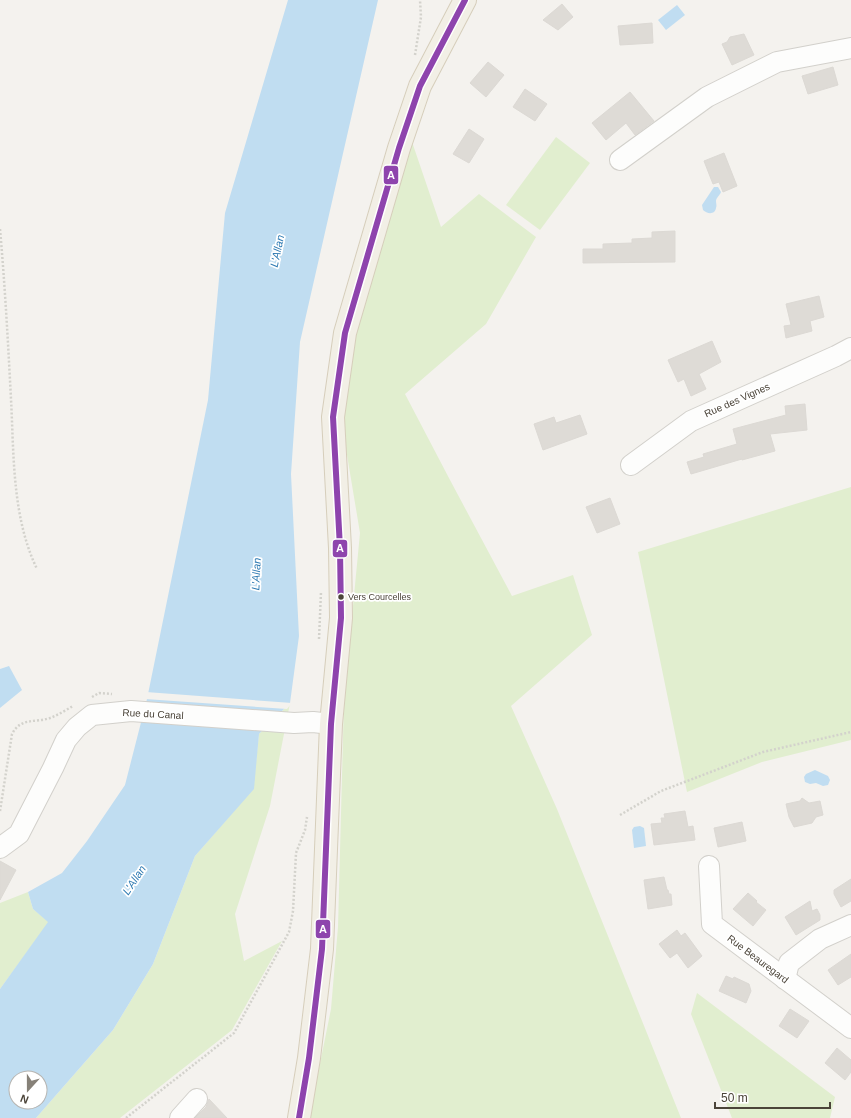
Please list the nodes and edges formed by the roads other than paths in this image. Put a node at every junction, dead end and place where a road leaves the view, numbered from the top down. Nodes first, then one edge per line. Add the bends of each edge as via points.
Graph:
1 (465, 0) edge
2 (851, 48) edge
3 (620, 160) dead end
4 (851, 348) edge
5 (631, 465) dead end
6 (331, 724) junction
7 (0, 848) edge
8 (709, 866) dead end
9 (851, 925) edge
10 (785, 979) junction
11 (851, 1028) edge
12 (198, 1099) dead end
13 (180, 1118) edge
14 (299, 1118) edge

1 - 6 main road via 420,86 399,148 345,333 332,417 340,548 341,618
2 - 3 street via 777,62 706,98
4 - 5 street, Rue des Vignes via 691,421
6 - 7 street, Rue du Canal via 299,724 131,711 92,715 66,740 19,834
6 - 14 main road via 322,949
8 - 10 street, Rue Beauregard via 712,924
9 - 10 street via 820,939 789,963
10 - 11 street, Rue Beauregard
12 - 13 street

